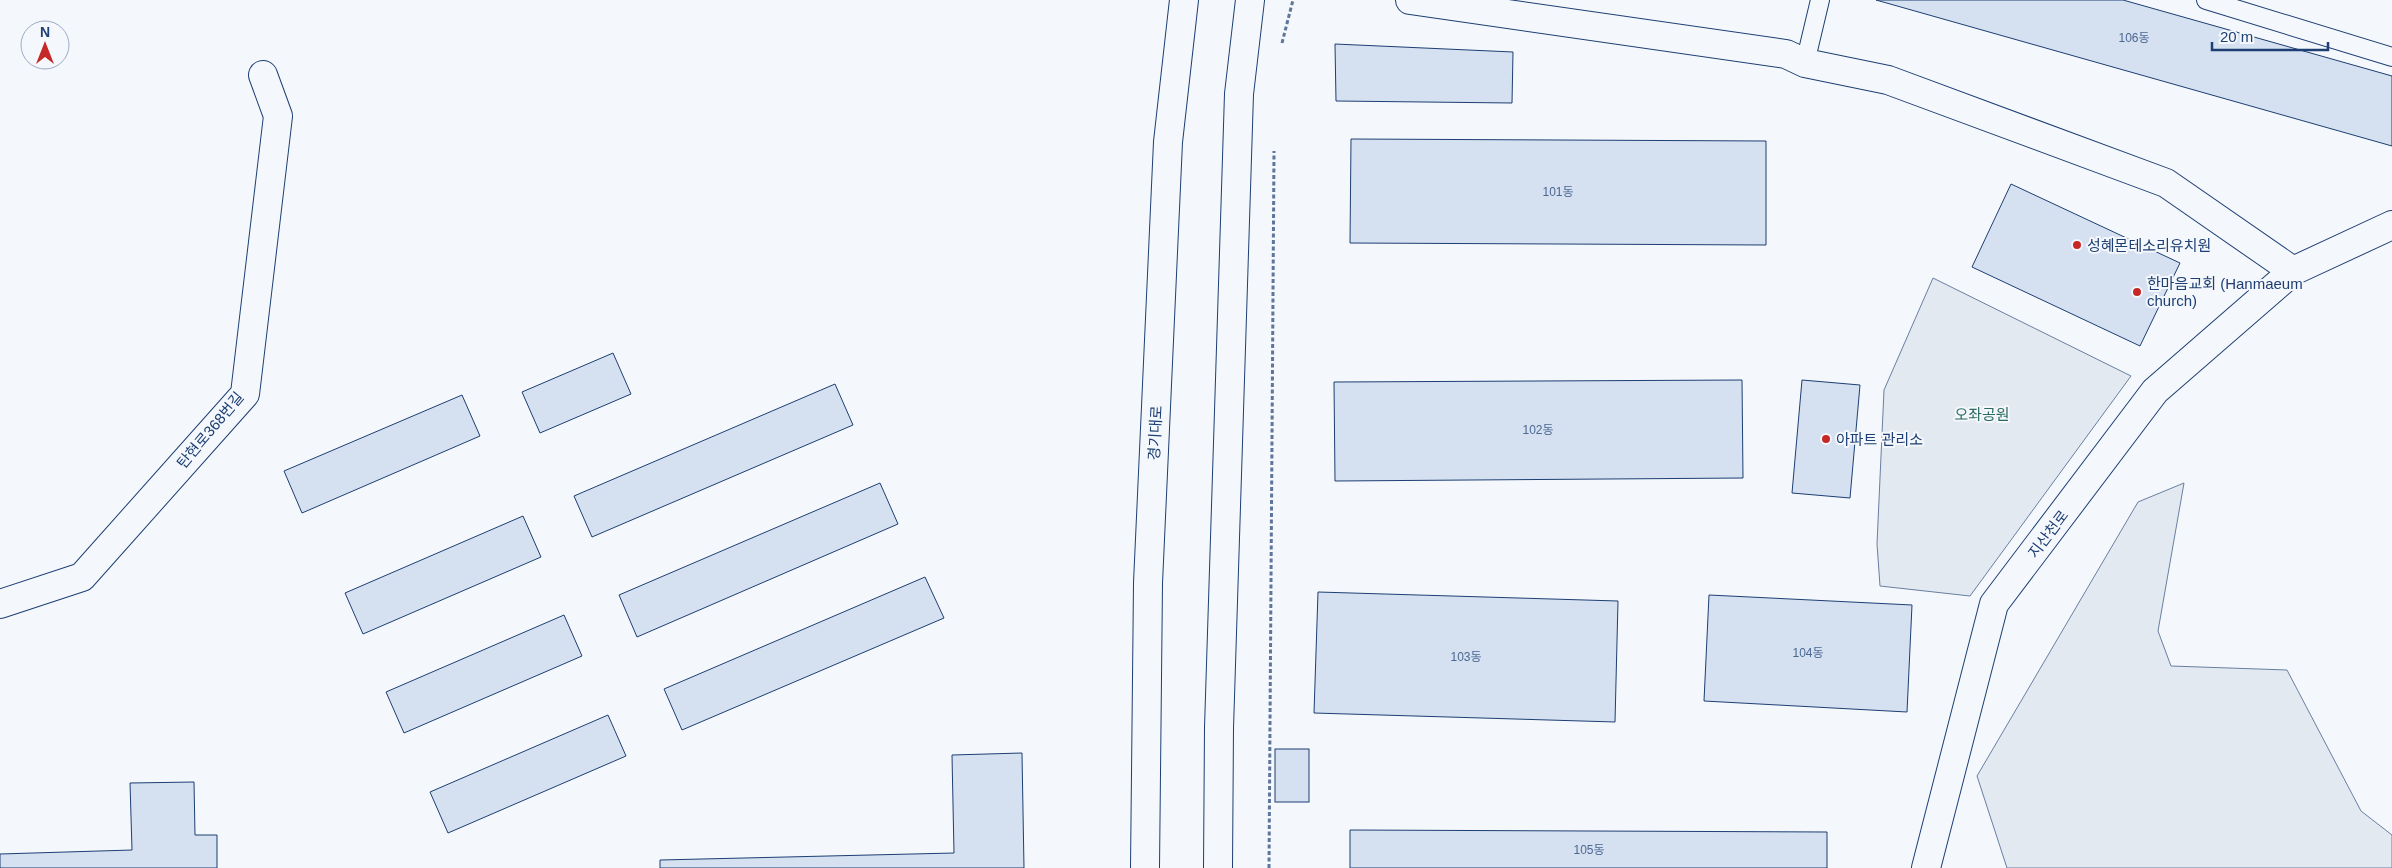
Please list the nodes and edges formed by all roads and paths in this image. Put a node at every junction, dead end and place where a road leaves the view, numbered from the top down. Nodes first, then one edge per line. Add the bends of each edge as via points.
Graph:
1 (1184, 0) edge
2 (1250, 0) edge
3 (1293, 0) edge
4 (1410, 0) edge
5 (1820, 0) edge
6 (2206, 0) edge
7 (1282, 45) dead end
8 (2392, 58) edge
9 (1805, 63) junction
10 (263, 76) dead end
11 (1274, 141) dead end
12 (2392, 225) edge
13 (2293, 271) junction
14 (0, 604) edge
15 (1145, 868) edge
16 (1218, 868) edge
17 (1269, 868) edge
18 (1926, 868) edge

1 - 15 street, 경기대로 via 1168,142 1148,573
2 - 16 street via 1239,94 1219,718
3 - 7 path
4 - 9 street via 1786,54
5 - 9 lane
6 - 8 lane
9 - 13 street via 1888,80 2166,183
10 - 14 street, 탄현로368번길 via 278,116 245,394 82,577
11 - 17 path
12 - 13 street, 지산천로
13 - 18 street, 지산천로 via 2155,391 1994,604

